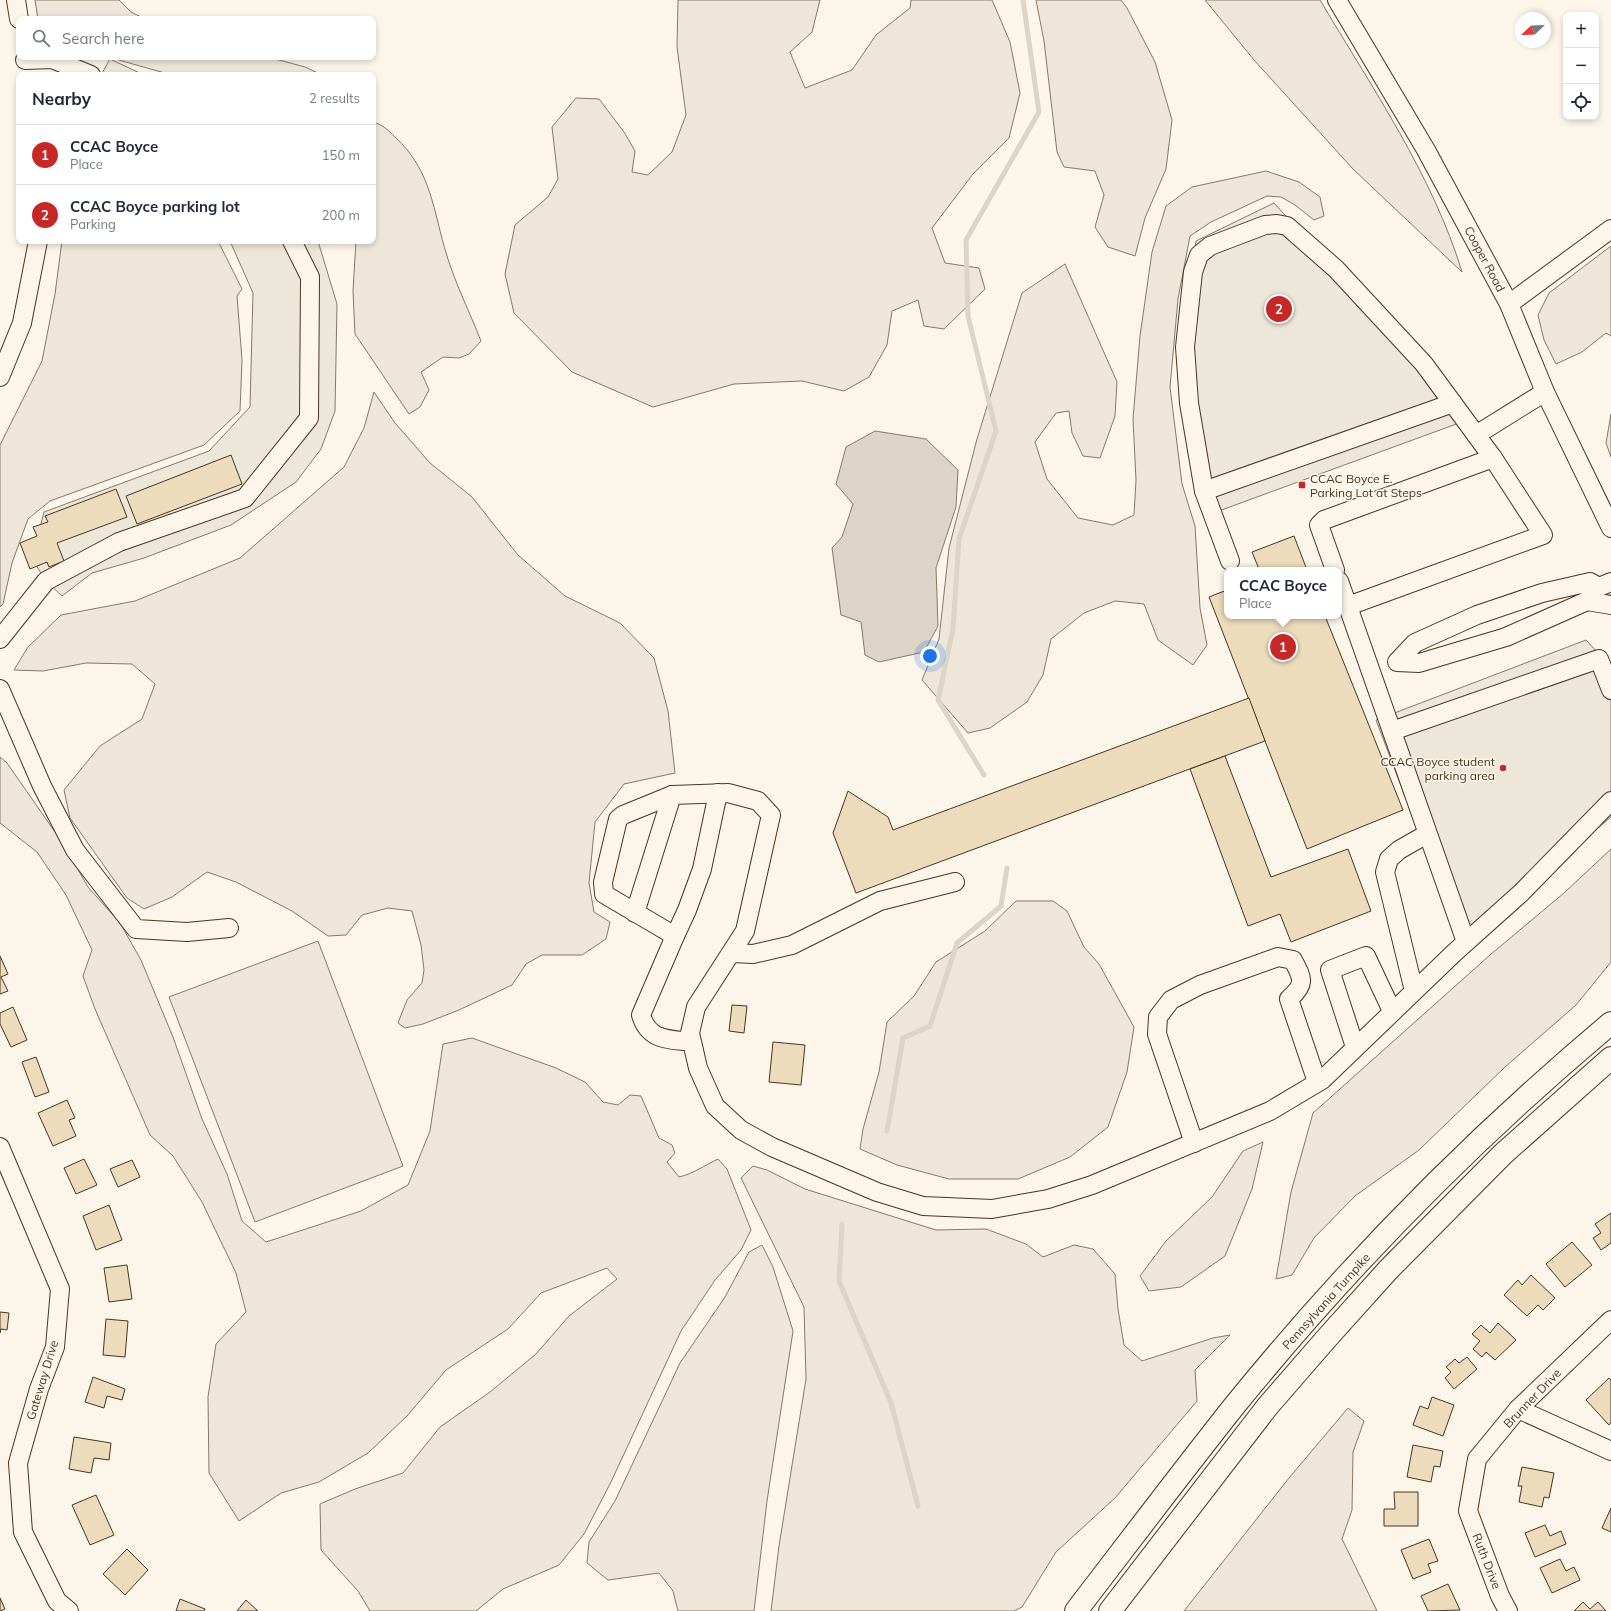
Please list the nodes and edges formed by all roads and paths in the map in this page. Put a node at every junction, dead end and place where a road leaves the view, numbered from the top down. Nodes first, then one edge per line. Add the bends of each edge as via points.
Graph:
1 (16, 0) edge
2 (1337, 0) edge
3 (19, 16) edge
4 (47, 60) edge
5 (54, 60) edge
6 (25, 64) edge
7 (84, 72) edge
8 (1611, 229) edge
9 (37, 244) edge
10 (294, 244) edge
11 (1509, 304) junction
12 (0, 377) edge
13 (1545, 392) junction
14 (1452, 403) junction
15 (1476, 435) junction
16 (1493, 458) junction
17 (1204, 491) junction
18 (1611, 528) edge
19 (1230, 561) dead end
20 (1334, 567) edge
21 (1605, 585) edge
22 (1342, 589) edge
23 (1587, 601) junction
24 (1611, 605) edge
25 (1348, 606) junction
26 (0, 639) edge
27 (1397, 662) junction
28 (1371, 671) junction
29 (0, 689) edge
30 (1611, 690) edge
31 (1392, 731) junction
32 (718, 793) junction
33 (672, 795) junction
34 (1611, 801) edge
35 (1427, 834) junction
36 (955, 882) dead end
37 (635, 913) junction
38 (229, 928) dead end
39 (675, 936) junction
40 (1466, 942) junction
41 (732, 953) junction
42 (1414, 991) junction
43 (1392, 1011) junction
44 (1611, 1023) edge
45 (692, 1042) junction
46 (1355, 1047) junction
47 (1611, 1058) edge
48 (1317, 1082) junction
49 (1194, 1142) junction
50 (0, 1147) edge
51 (1611, 1320) edge
52 (1518, 1409) junction
53 (1611, 1450) edge
54 (1468, 1511) joint
55 (69, 1611) edge
56 (1076, 1611) edge
57 (1110, 1611) edge
58 (1508, 1611) edge

1 - 3 street
2 - 11 street, Cooper Road via 1426,150
4 - 6 street
5 - 7 street
8 - 11 street
9 - 12 street via 22,323
10 - 26 street via 310,277 309,418 245,498 119,542 46,581
11 - 13 street, Cooper Road
13 - 15 street
13 - 18 street, Cooper Road
14 - 15 street
14 - 17 street
14 - 17 street via 1424,364 1336,269 1287,226 1265,225 1210,246 1200,255 1193,272 1185,347 1189,403
15 - 16 street
16 - 20 street via 1324,520 1319,525
16 - 25 street via 1543,535
17 - 19 street
21 - 23 street
21 - 27 street via 1590,582 1542,593 1477,615 1415,643
22 - 25 street
23 - 24 street
23 - 27 street via 1506,637 1419,663
25 - 28 street
27 - 28 street
28 - 31 street
29 - 38 street via 42,786 75,850 136,929 187,932
30 - 31 street via 1599,659
31 - 35 street
32 - 33 street
32 - 39 street via 702,869
32 - 41 street via 758,801 771,815 745,931
33 - 37 street
33 - 37 street via 618,819 603,882 604,894
34 - 40 street via 1521,893
35 - 40 street
35 - 42 street via 1399,850 1389,859 1385,872
36 - 41 street via 880,901 792,945 753,954
37 - 39 street
39 - 45 street via 641,1015 644,1025 656,1037
40 - 42 street
41 - 45 street via 696,1007 690,1033
42 - 43 street
43 - 46 street
43 - 46 street via 1366,956 1330,970
44 - 56 highway, Pennsylvania Turnpike via 1569,1058 1434,1185 1326,1299 1236,1404
45 - 49 street via 698,1068 715,1106 741,1130 772,1147 877,1192 923,1206 992,1209 1048,1199 1092,1185
46 - 48 street
47 - 57 highway via 1477,1180 1388,1270 1258,1419
48 - 49 street via 1270,1111
48 - 49 street via 1289,999 1300,990 1302,977 1293,960 1278,958 1200,985 1171,1000 1158,1017 1157,1034
50 - 55 street, Gateway Drive via 60,1289 55,1347 39,1390 18,1463 23,1532 57,1602
51 - 52 street, Brunner Drive
52 - 53 street
52 - 54 street, Brunner Drive via 1477,1459
54 - 58 street, Ruth Drive

